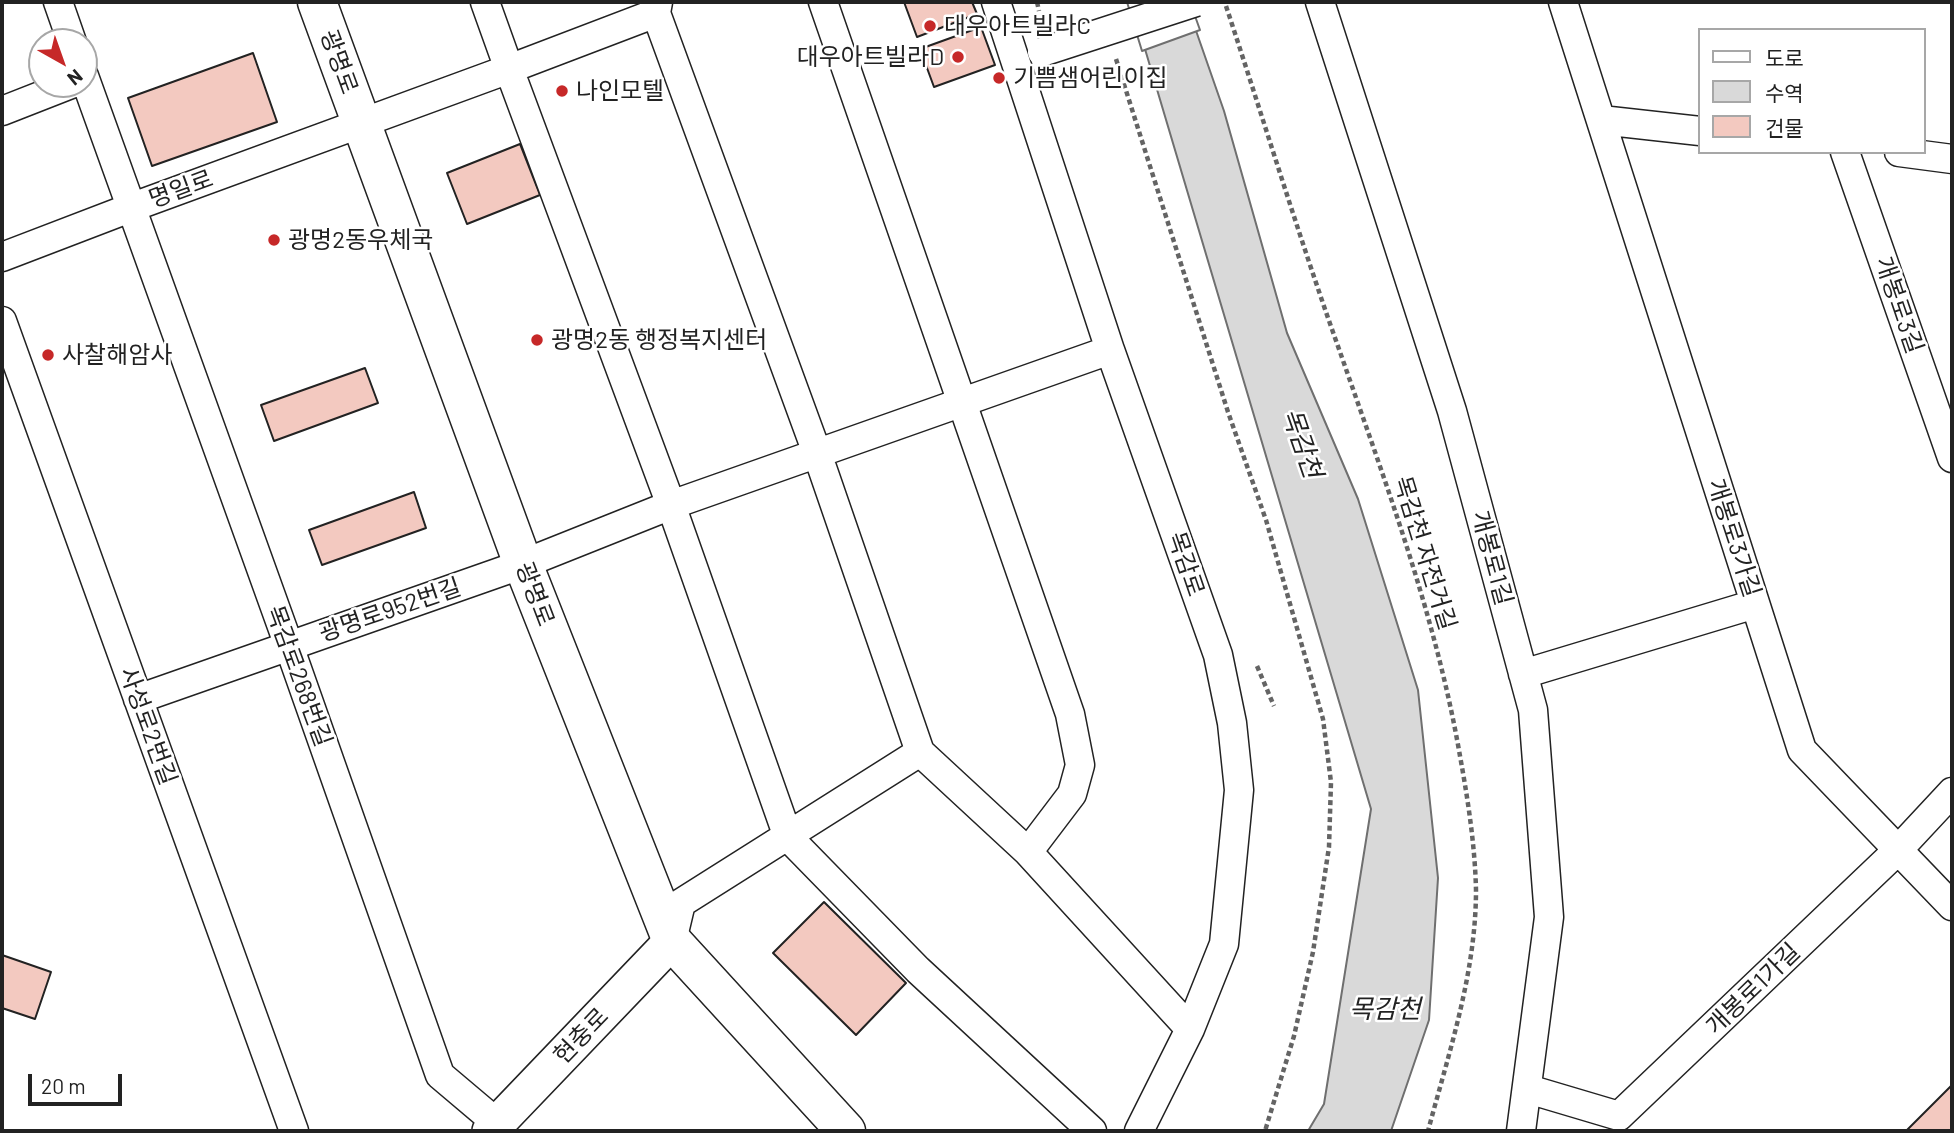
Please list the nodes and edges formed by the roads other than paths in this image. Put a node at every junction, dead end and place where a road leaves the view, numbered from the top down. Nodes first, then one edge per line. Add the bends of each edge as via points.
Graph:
1 (58, 2) edge
2 (317, 2) edge
3 (485, 2) edge
4 (823, 2) edge
5 (996, 2) edge
6 (1196, 2) edge
7 (1320, 2) edge
8 (1563, 2) edge
9 (657, 8) edge
10 (67, 28) edge
11 (1015, 62) junction
12 (509, 69) junction
13 (35, 98) edge
14 (91, 98) edge
15 (2, 111) edge
16 (1601, 120) junction
17 (361, 122) junction
18 (1699, 131) edge
19 (1846, 154) edge
20 (1914, 154) edge
21 (1952, 159) edge
22 (130, 208) junction
23 (2, 257) edge
24 (2, 321) edge
25 (1111, 350) junction
26 (962, 402) junction
27 (817, 453) junction
28 (1952, 458) edge
29 (671, 505) junction
30 (523, 564) junction
31 (1755, 604) junction
32 (289, 646) junction
33 (1523, 674) junction
34 (138, 699) junction
35 (920, 752) junction
36 (1952, 792) edge
37 (788, 837) junction
38 (1898, 850) junction
39 (1028, 852) junction
40 (1952, 906) edge
41 (672, 941) junction
42 (1190, 1029) junction
43 (1528, 1089) junction
44 (494, 1127) edge
45 (294, 1131) edge
46 (846, 1131) edge
47 (1092, 1131) edge
48 (1139, 1131) edge
49 (1521, 1131) edge

1 - 10 street
2 - 17 main road, 광명로
3 - 12 street
4 - 26 street
5 - 11 street, 목감로
6 - 11 street, bridge
7 - 33 street, 개봉로1길 via 1452,411
8 - 16 street, 개봉로3가길
9 - 12 street, 명일로
9 - 27 street
11 - 25 street, 목감로
12 - 17 street, 명일로
12 - 29 street
13 - 15 street
14 - 22 street, 목감로268번길
16 - 18 street
16 - 31 street, 개봉로3가길
17 - 22 street, 명일로
17 - 30 main road, 광명로
19 - 28 street, 개봉로3길
20 - 21 street
22 - 23 street, 명일로
22 - 32 street, 목감로268번길
24 - 34 street, 사성로2번길
25 - 26 street, 광명로952번길
25 - 42 street, 목감로 via 1218,655 1240,790 1224,944
26 - 27 street, 광명로952번길
26 - 39 street via 1070,714 1080,765 1072,794
27 - 29 street, 광명로952번길
27 - 35 street
29 - 30 street, 광명로952번길
29 - 37 street
30 - 32 street, 광명로952번길
30 - 41 main road, 광명로
31 - 33 street
31 - 38 street, 개봉로3가길 via 1802,750
32 - 34 street, 광명로952번길
32 - 44 street, 목감로268번길 via 440,1075
33 - 43 street, 개봉로1길 via 1533,710 1549,917
34 - 45 street, 사성로2번길
35 - 37 street
35 - 39 street
36 - 38 street, 개봉로1가길
37 - 41 street via 681,903
37 - 47 street via 918,970
38 - 40 street, 개봉로3가길
38 - 43 street, 개봉로1가길 via 1619,1116
39 - 42 street
41 - 44 street, 현충로
41 - 46 main road, 광명로
42 - 48 street, 목감로
43 - 49 street, 개봉로1길

